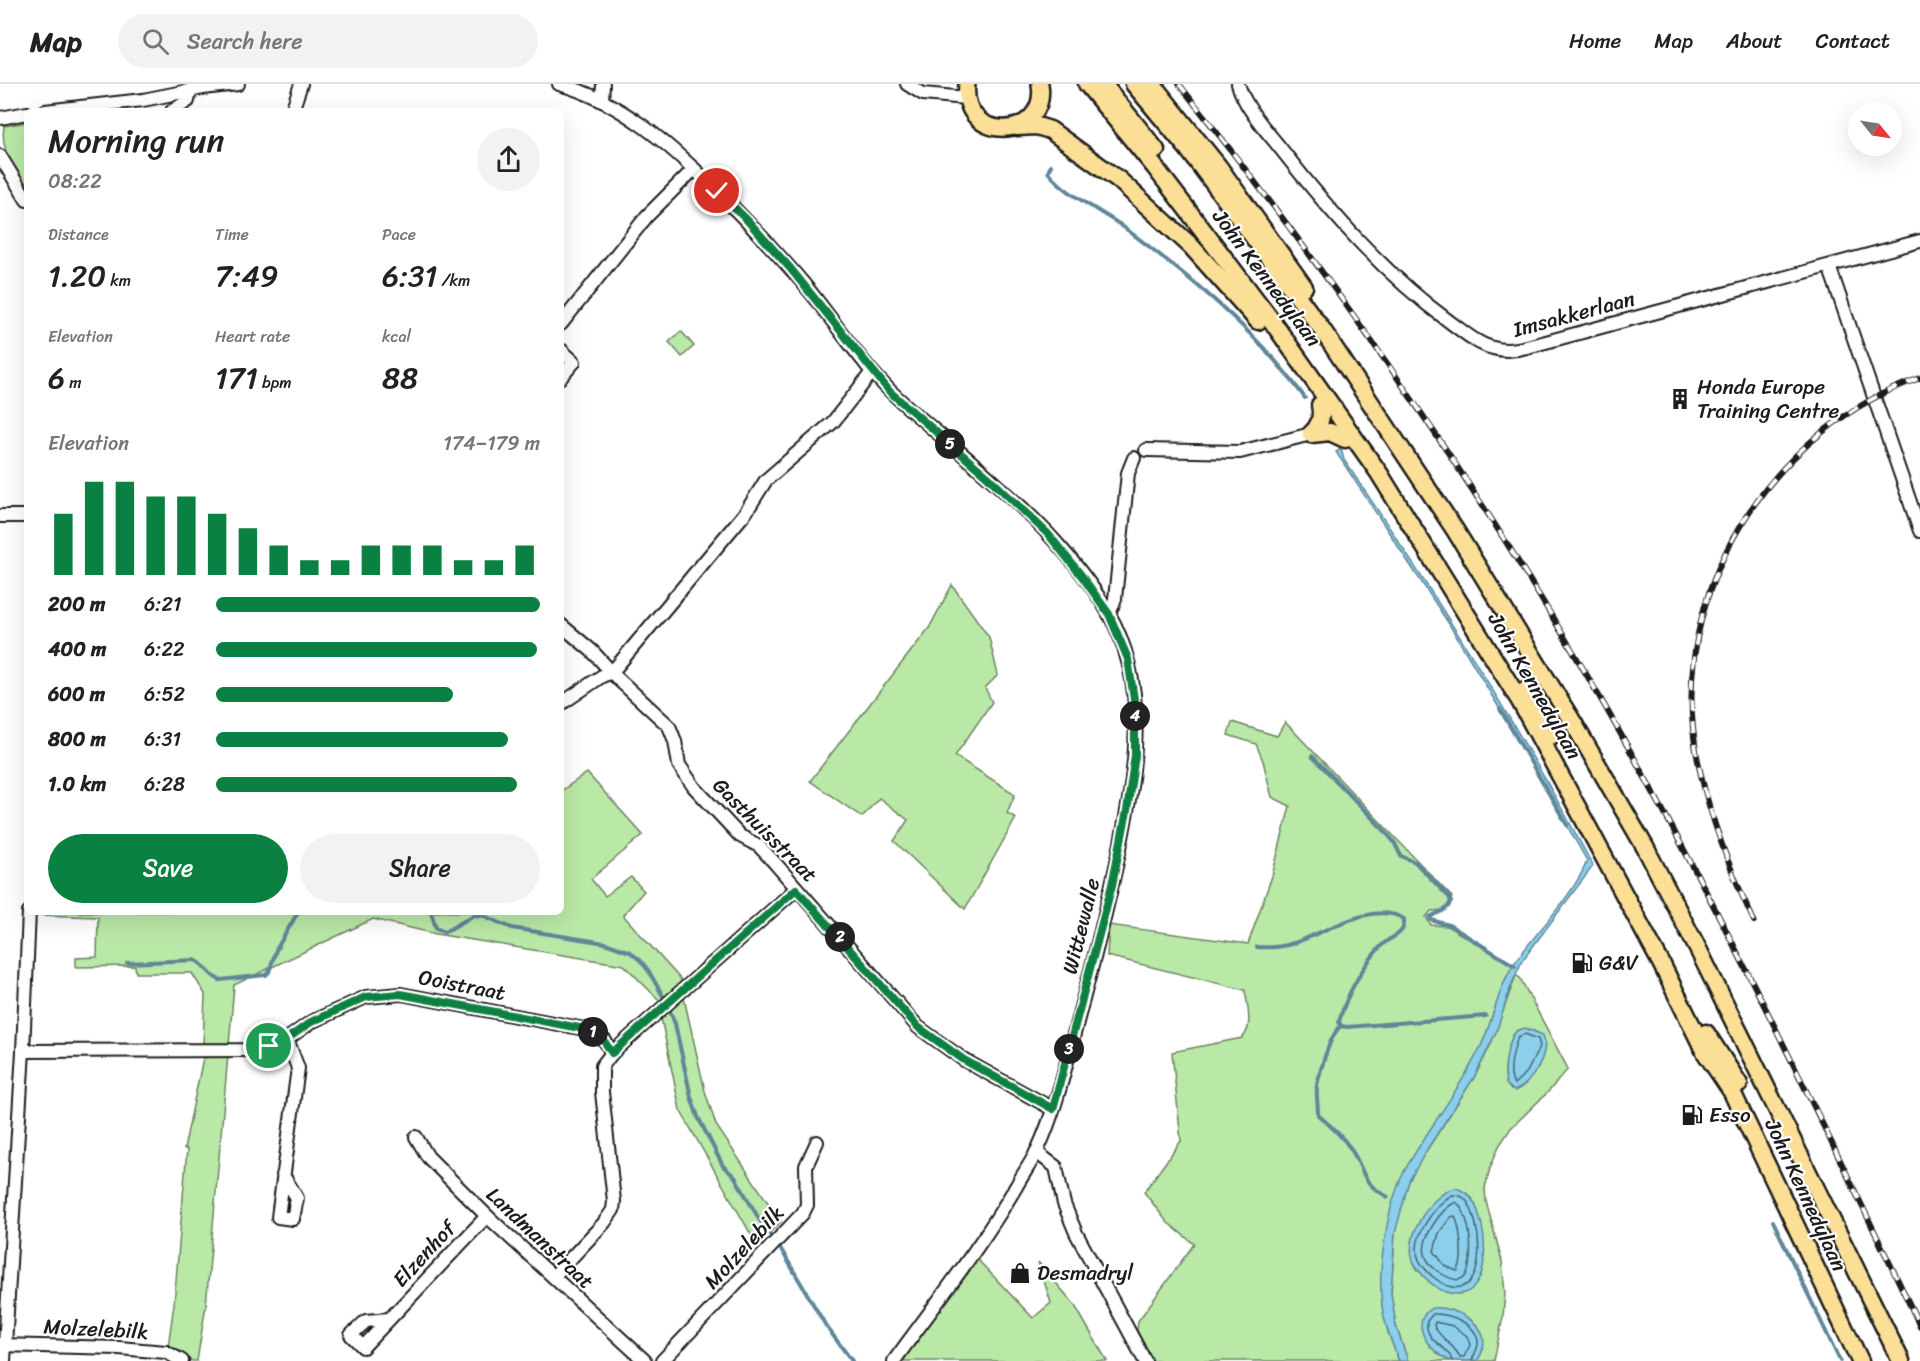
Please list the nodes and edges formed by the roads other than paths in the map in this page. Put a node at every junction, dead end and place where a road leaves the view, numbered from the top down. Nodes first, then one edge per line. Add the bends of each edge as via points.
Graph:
1 (238, 84) edge
2 (301, 84) edge
3 (559, 84) edge
4 (603, 84) edge
5 (908, 84) edge
6 (1040, 84) edge
7 (1087, 84) edge
8 (1103, 84) edge
9 (1134, 84) edge
10 (1152, 84) edge
11 (1238, 84) edge
12 (190, 90) junction
13 (966, 91) edge
14 (602, 101) junction
15 (71, 108) edge
16 (177, 108) edge
17 (293, 108) edge
18 (24, 114) edge
19 (0, 118) edge
20 (1017, 127) junction
21 (0, 156) edge
22 (694, 169) junction
23 (24, 195) edge
24 (1920, 242) edge
25 (1829, 266) junction
26 (564, 320) edge
27 (564, 353) edge
28 (872, 372) junction
29 (564, 374) edge
30 (1320, 405) junction
31 (1311, 434) junction
32 (1345, 439) junction
33 (1146, 450) dead end
34 (1134, 458) dead end
35 (1389, 487) junction
36 (0, 516) edge
37 (24, 516) edge
38 (1455, 530) junction
39 (1920, 531) edge
40 (1109, 614) junction
41 (564, 628) edge
42 (612, 672) junction
43 (564, 702) edge
44 (796, 889) junction
45 (29, 915) edge
46 (287, 1039) junction
47 (23, 1051) junction
48 (612, 1053) junction
49 (1053, 1109) junction
50 (416, 1137) dead end
51 (817, 1142) dead end
52 (1747, 1150) dead end
53 (1036, 1152) junction
54 (283, 1175) dead end
55 (487, 1216) junction
56 (554, 1276) junction
57 (1822, 1282) junction
58 (389, 1319) dead end
59 (2, 1345) edge
60 (4, 1361) edge
61 (183, 1361) edge
62 (645, 1361) edge
63 (662, 1361) edge
64 (894, 1361) edge
65 (1145, 1361) edge
66 (1860, 1361) edge
67 (1871, 1361) edge
68 (1901, 1361) edge

1 - 12 street
2 - 17 street
3 - 14 street, Wittewalle
4 - 14 street
5 - 13 street via 922,94
6 - 20 main road via 1036,111
7 - 35 highway, John Kennedylaan via 1269,318
8 - 67 highway, John Kennedylaan via 1260,287 1378,454 1539,711 1708,1036 1735,1075
9 - 38 highway, John Kennedylaan via 1188,149 1321,327
10 - 38 highway via 1218,166 1318,306 1432,486
11 - 25 street, Imsakkerlaan via 1241,95 1261,123 1358,240 1440,315 1478,343 1492,348 1509,351
12 - 15 street
12 - 16 street via 188,101
13 - 20 main road via 969,108 984,124 1005,129
14 - 22 street, Wittewalle via 646,127
18 - 19 street
20 - 30 highway via 1050,130 1119,180 1191,246 1249,309
21 - 23 street
22 - 26 street via 647,216
22 - 28 street, Wittewalle via 768,243
24 - 25 street, Imsakkerlaan
25 - 39 street
27 - 29 street via 574,362
28 - 40 street, Wittewalle via 1048,534
28 - 42 street via 833,422 766,480 746,512
30 - 31 highway via 1321,420
30 - 32 highway
31 - 32 highway via 1330,432
31 - 33 street via 1240,452
32 - 35 highway via 1369,470
34 - 40 street via 1128,473 1115,599
35 - 57 highway, John Kennedylaan via 1536,731 1662,963 1705,1052 1732,1092
36 - 37 street
38 - 68 highway, John Kennedylaan via 1645,847 1754,1059
40 - 49 street, Wittewalle via 1128,659 1135,706 1135,755 1112,885
41 - 42 street, Gasthuisstraat
42 - 43 street
42 - 44 street, Gasthuisstraat via 669,726 679,765 694,787 740,836 759,846
44 - 48 street
44 - 49 street, Gasthuisstraat via 918,1027 964,1060
45 - 47 street
46 - 47 street, Ooistraat via 253,1050
46 - 48 street, Ooistraat via 311,1022 366,997 400,994 590,1030
46 - 54 street via 298,1068
47 - 59 street
48 - 56 street via 602,1066 602,1092 613,1210
49 - 53 street, Wittewalle
50 - 55 street, Landmanstraat via 428,1157
51 - 63 street, Molzelebilk via 806,1166 807,1204 803,1213
52 - 57 highway
53 - 64 street, Wittewalle via 973,1254
53 - 65 street via 1056,1167 1064,1204 1076,1233
55 - 56 street, Landmanstraat
55 - 58 street, Elzenhof
56 - 62 street, Landmanstraat
57 - 66 highway, John Kennedylaan
59 - 60 street
59 - 61 street, Molzelebilk via 166,1353

